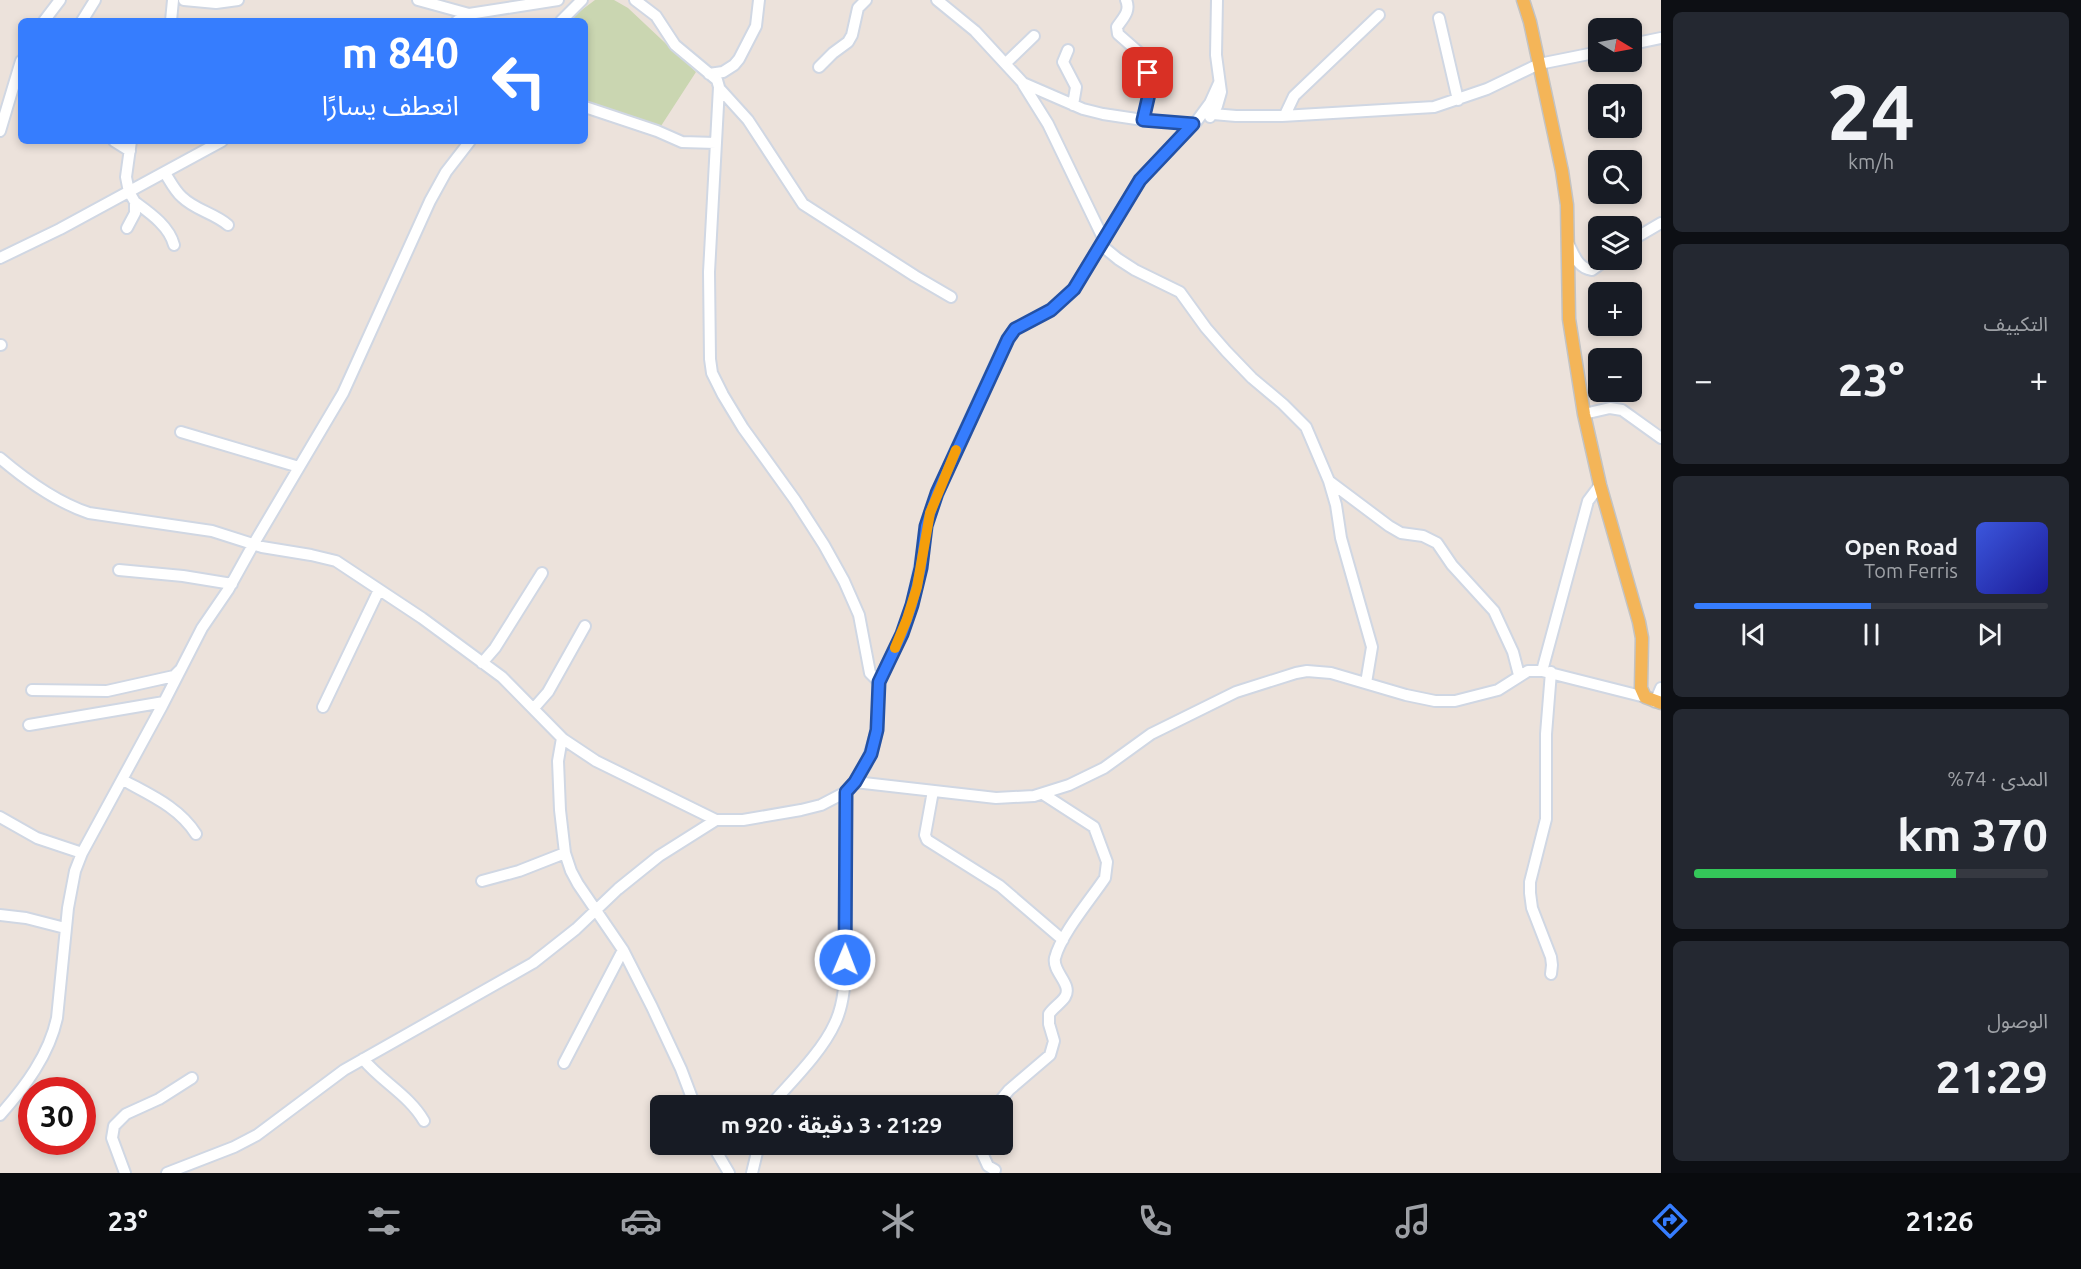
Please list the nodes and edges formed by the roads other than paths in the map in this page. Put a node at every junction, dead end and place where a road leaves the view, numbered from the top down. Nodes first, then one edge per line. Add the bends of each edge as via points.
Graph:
1 (60, 0) edge
2 (95, 0) edge
3 (173, 0) edge
4 (184, 0) edge
5 (238, 0) edge
6 (420, 0) edge
7 (558, 0) edge
8 (582, 0) edge
9 (635, 0) edge
10 (759, 0) edge
11 (866, 0) edge
12 (937, 0) edge
13 (1126, 0) edge
14 (1217, 0) edge
15 (1523, 0) edge
16 (209, 1) edge
17 (469, 14) junction
18 (1380, 15) dead end
19 (46, 18) edge
20 (84, 18) edge
21 (171, 18) edge
22 (462, 18) edge
23 (564, 18) edge
24 (1439, 18) dead end
25 (1034, 36) dead end
26 (1661, 38) edge
27 (1642, 42) edge
28 (1068, 50) dead end
29 (1588, 54) edge
30 (1006, 63) junction
31 (1539, 64) junction
32 (819, 68) dead end
33 (18, 72) edge
34 (709, 74) junction
35 (1023, 83) junction
36 (719, 87) junction
37 (1458, 100) junction
38 (1073, 105) junction
39 (588, 108) edge
40 (1209, 112) junction
41 (1284, 115) junction
42 (1143, 120) junction
43 (1194, 123) junction
44 (0, 131) edge
45 (716, 143) junction
46 (217, 144) edge
47 (468, 144) edge
48 (130, 146) edge
49 (165, 173) junction
50 (132, 197) junction
51 (1661, 223) edge
52 (228, 225) dead end
53 (127, 228) dead end
54 (1642, 234) edge
55 (1102, 242) junction
56 (1568, 242) junction
57 (174, 245) dead end
58 (0, 258) edge
59 (1588, 269) edge
60 (951, 297) dead end
61 (1584, 414) junction
62 (181, 432) dead end
63 (1661, 438) edge
64 (0, 458) edge
65 (299, 467) junction
66 (1329, 481) junction
67 (1600, 485) junction
68 (253, 545) junction
69 (119, 570) dead end
70 (542, 573) dead end
71 (232, 584) junction
72 (379, 590) junction
73 (585, 626) dead end
74 (482, 663) junction
75 (183, 668) junction
76 (1546, 671) junction
77 (1520, 675) junction
78 (879, 682) junction
79 (1366, 683) junction
80 (1661, 688) edge
81 (32, 690) dead end
82 (1653, 700) edge
83 (164, 702) junction
84 (323, 707) dead end
85 (534, 708) junction
86 (29, 725) dead end
87 (562, 738) junction
88 (123, 780) junction
89 (855, 782) junction
90 (933, 791) junction
91 (846, 792) junction
92 (1043, 794) junction
93 (0, 817) edge
94 (716, 820) junction
95 (196, 834) dead end
96 (566, 853) junction
97 (82, 854) junction
98 (482, 881) dead end
99 (596, 910) junction
100 (0, 915) edge
101 (65, 928) junction
102 (1064, 940) junction
103 (623, 950) junction
104 (1551, 974) dead end
105 (363, 1059) junction
106 (564, 1063) dead end
107 (192, 1078) dead end
108 (691, 1095) edge
109 (780, 1095) edge
110 (1005, 1095) edge
111 (0, 1115) edge
112 (424, 1121) dead end
113 (718, 1155) edge
114 (756, 1155) edge
115 (983, 1155) edge
116 (995, 1170) dead end
117 (125, 1173) edge
118 (167, 1173) edge
119 (729, 1173) edge
120 (752, 1173) edge

1 - 19 street
2 - 20 street
3 - 21 street
4 - 16 street
5 - 16 street
6 - 17 street
7 - 17 street
8 - 23 street
9 - 34 street via 656,16 675,45
10 - 34 street via 756,26 739,59 723,72
11 - 32 street via 858,8 848,42
12 - 30 street
13 - 42 street via 1127,14 1117,27 1118,34 1151,63
14 - 40 street via 1216,55 1221,92
15 - 31 main road
17 - 22 street
18 - 41 street via 1294,96
24 - 37 street
25 - 30 street
26 - 27 street
28 - 38 street via 1063,62 1076,87
29 - 31 street
30 - 35 street
31 - 37 street
31 - 56 main road via 1562,171
33 - 44 street
34 - 36 street
35 - 38 street
35 - 55 street via 1048,124
36 - 45 street
36 - 60 street via 748,120 803,204
37 - 41 street via 1404,110
38 - 42 street
39 - 45 street via 682,142
40 - 41 street
40 - 43 street via 1206,119
42 - 43 street
43 - 55 street via 1140,180
45 - 78 street via 710,272 712,373 743,428 825,545 859,615 870,673
46 - 49 street
47 - 65 street via 438,185 343,393
48 - 50 street via 126,177
49 - 50 street
49 - 52 street via 184,199
50 - 53 street via 135,213
50 - 57 street via 171,236
50 - 58 street
51 - 54 street
55 - 66 street via 1135,270 1180,292 1226,351 1306,428
55 - 78 street via 1063,301 1015,329 1008,339 937,493 926,526 912,605
56 - 59 street via 1578,262
56 - 61 main road via 1569,319
61 - 63 street via 1610,408 1622,410
61 - 67 main road
62 - 65 street
64 - 68 street via 70,507 113,518 212,531
65 - 68 street
66 - 77 street via 1389,526 1437,543 1494,611
66 - 79 street via 1372,647
67 - 76 street via 1588,501
67 - 82 main road via 1639,622 1641,688
68 - 71 street
68 - 72 street via 336,561
69 - 71 street
70 - 74 street
71 - 75 street via 202,628
72 - 74 street
72 - 84 street
73 - 85 street via 548,692
74 - 85 street
75 - 81 street via 174,676 107,691
75 - 83 street
76 - 77 street
76 - 82 street
76 - 104 street via 1546,819 1530,893 1551,957
77 - 79 street via 1498,690 1455,701 1435,701
78 - 89 street via 874,741
79 - 92 street via 1307,671 1253,685 1151,734 1104,768
80 - 82 street
83 - 86 street
83 - 88 street
85 - 87 street
87 - 94 street via 630,779
87 - 96 street via 558,770
88 - 95 street via 178,813
88 - 97 street
89 - 90 street
89 - 91 street
90 - 92 street via 996,798
90 - 102 street via 927,840 1000,886
91 - 94 street via 801,810 743,820
91 - 109 street via 842,1003 827,1037
92 - 102 street via 1094,826 1107,862 1105,878
93 - 97 street via 37,838
94 - 99 street via 659,856
96 - 98 street
96 - 99 street via 578,884
97 - 101 street via 71,888
99 - 103 street
99 - 105 street via 533,963
100 - 101 street
101 - 111 street via 52,1039 36,1068
102 - 110 street via 1055,964 1067,990 1049,1014 1053,1047 1044,1062
103 - 106 street
103 - 108 street
105 - 112 street via 409,1100
105 - 118 street via 257,1135
107 - 117 street via 126,1114 114,1126 112,1138
113 - 119 street
114 - 120 street
115 - 116 street

